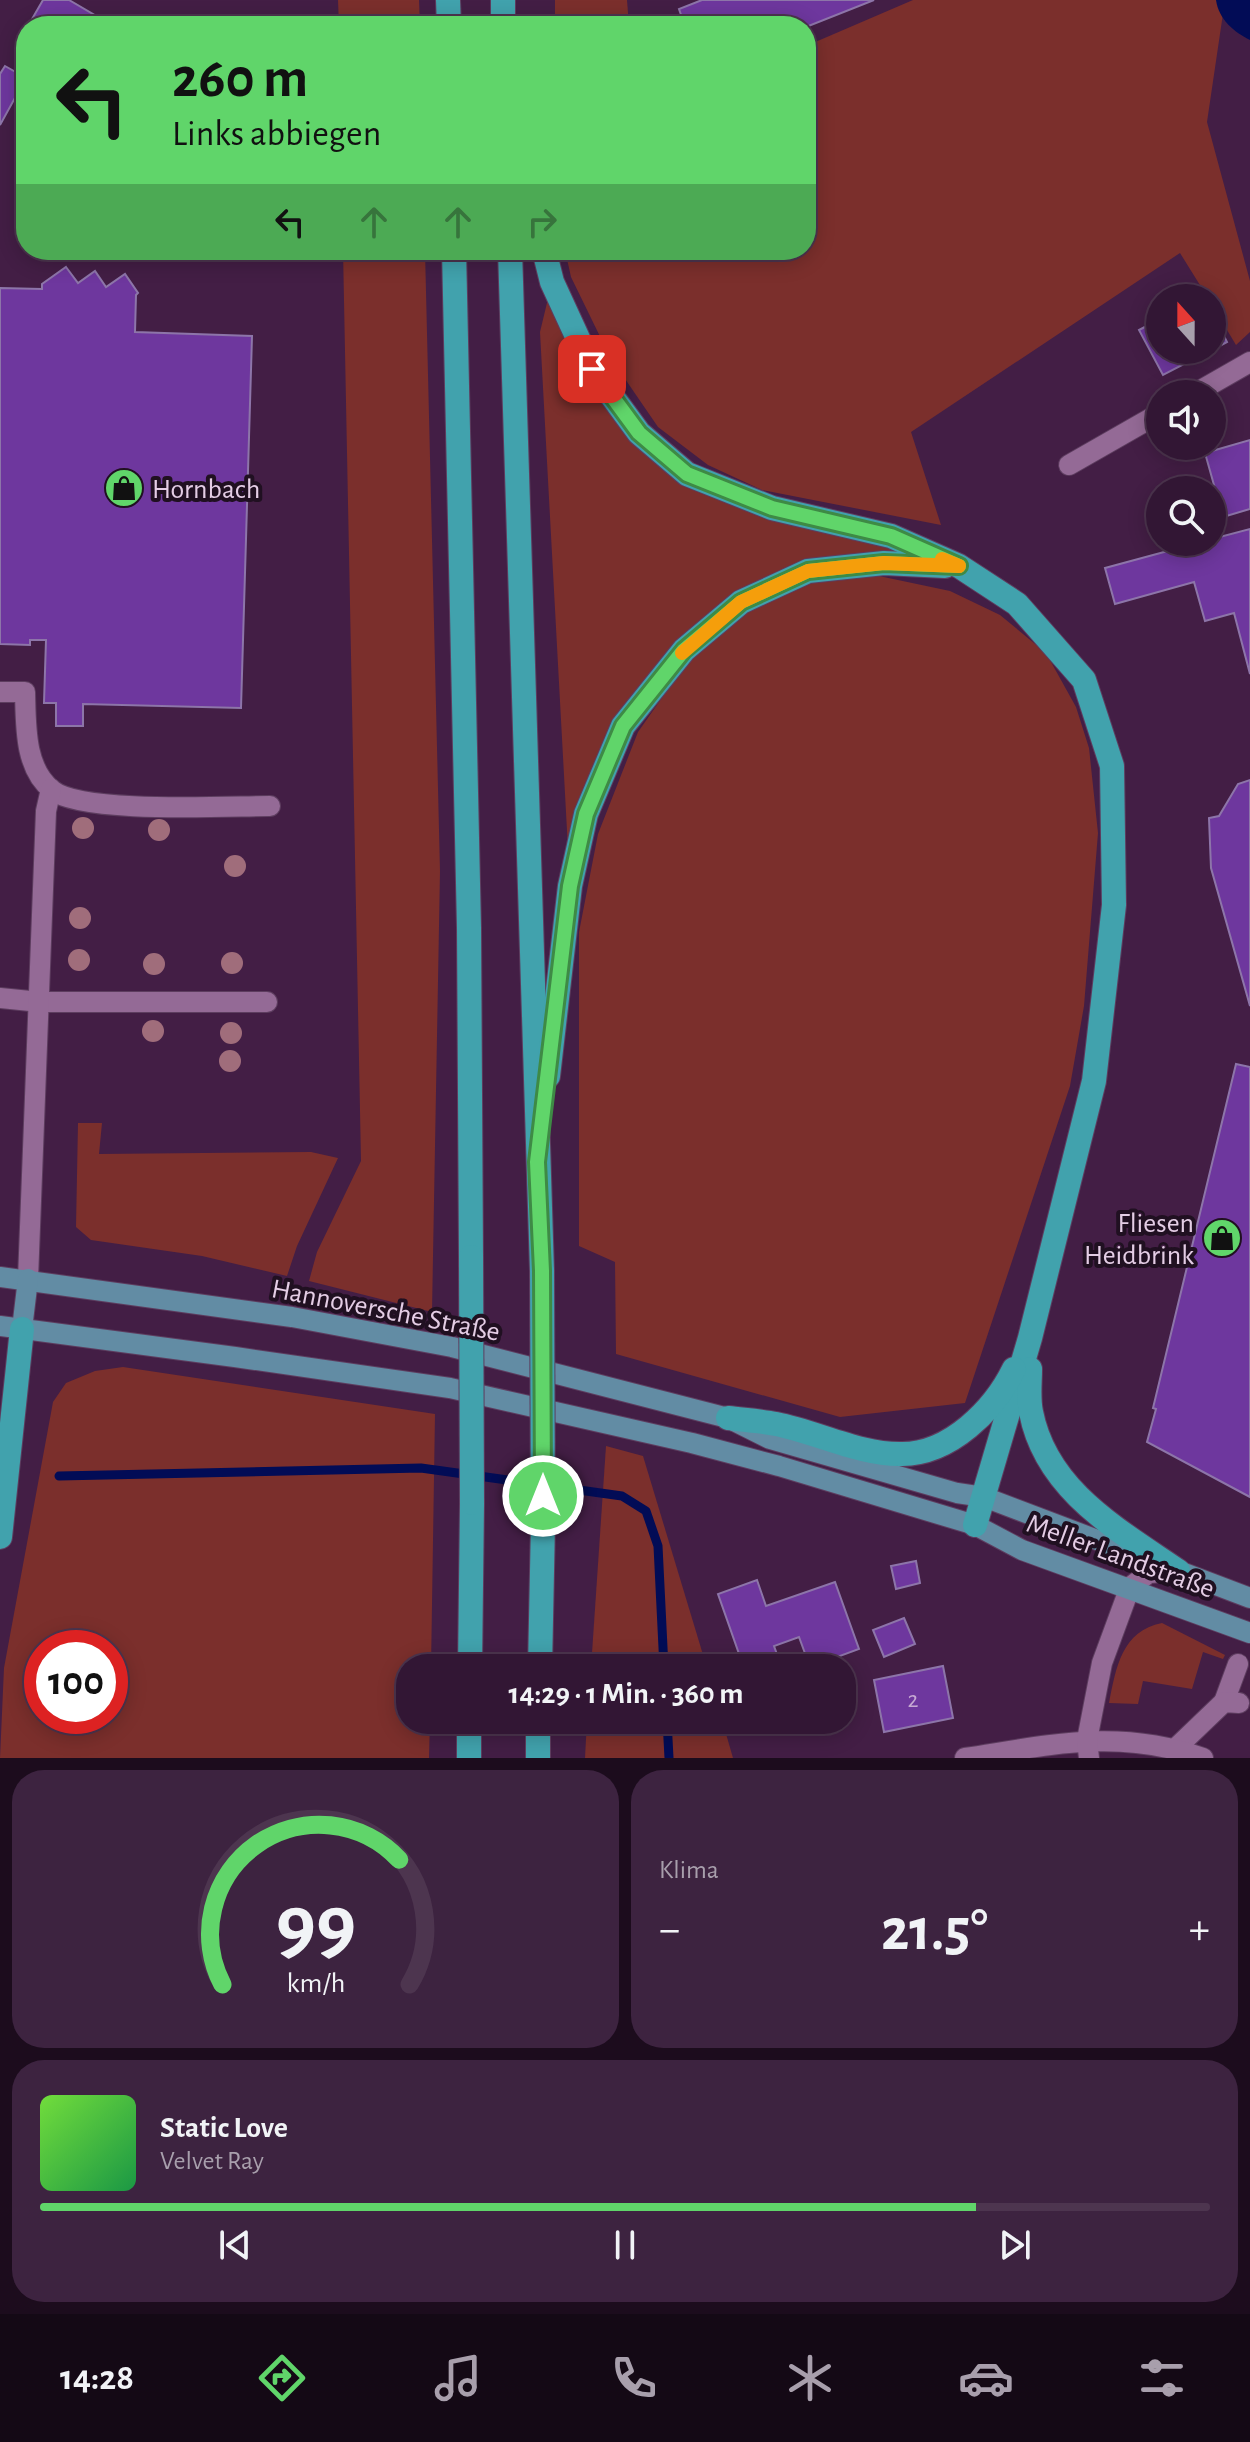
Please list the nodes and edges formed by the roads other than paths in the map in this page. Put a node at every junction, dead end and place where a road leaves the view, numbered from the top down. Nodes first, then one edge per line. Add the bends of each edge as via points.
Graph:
1 (454, 260) edge
2 (510, 260) edge
3 (546, 260) edge
4 (1250, 362) edge
5 (1218, 380) edge
6 (1146, 421) edge
7 (1069, 465) dead end
8 (959, 566) junction
9 (0, 692) edge
10 (51, 789) junction
11 (270, 806) dead end
12 (0, 998) edge
13 (40, 1002) junction
14 (267, 1002) dead end
15 (537, 1162) junction
16 (0, 1277) edge
17 (28, 1279) junction
18 (11, 1328) edge
19 (1030, 1338) junction
20 (728, 1418) junction
21 (2, 1483) edge
22 (984, 1497) junction
23 (975, 1525) junction
24 (0, 1537) edge
25 (1178, 1571) junction
26 (1130, 1587) junction
27 (1250, 1598) edge
28 (1250, 1633) edge
29 (470, 1654) edge
30 (540, 1654) edge
31 (1238, 1664) dead end
32 (469, 1734) edge
33 (538, 1734) edge
34 (1176, 1748) junction
35 (1088, 1749) edge
36 (469, 1758) edge
37 (538, 1758) edge
38 (965, 1758) edge
39 (1203, 1758) edge

1 - 29 highway, bridge via 469,928
2 - 15 highway
3 - 8 highway via 592,369 639,433 687,474 772,508 891,536
4 - 5 lane
6 - 7 lane
8 - 15 highway via 884,563 808,571 741,602 684,650 623,726 586,814 570,886
8 - 19 highway via 1017,604 1084,680 1112,766 1114,905 1094,1081
9 - 10 lane via 25,692 29,751
10 - 11 lane via 69,800 98,804
10 - 13 lane
12 - 13 lane
13 - 14 lane
13 - 17 lane
15 - 30 highway, bridge via 542,1271
16 - 17 main road, Hannoversche Straße
17 - 18 main road
17 - 20 main road, Hannoversche Straße via 292,1317 452,1347
18 - 21 highway
18 - 23 main road via 450,1388 692,1443
19 - 20 highway via 984,1412 934,1448 902,1455 777,1424
19 - 22 highway
19 - 25 highway via 1030,1409 1052,1468 1106,1522
20 - 22 main road, Hannoversche Straße via 770,1439
21 - 24 highway
22 - 23 highway
22 - 25 main road, Meller Landstraße
23 - 26 main road, Meller Landstraße via 1022,1550
25 - 26 lane via 1149,1573
25 - 27 main road, Meller Landstraße
26 - 28 main road, Meller Landstraße
26 - 35 lane via 1102,1663
31 - 34 lane via 1231,1702
32 - 36 highway
33 - 37 highway
34 - 35 lane via 1137,1742
34 - 39 lane
35 - 38 lane

